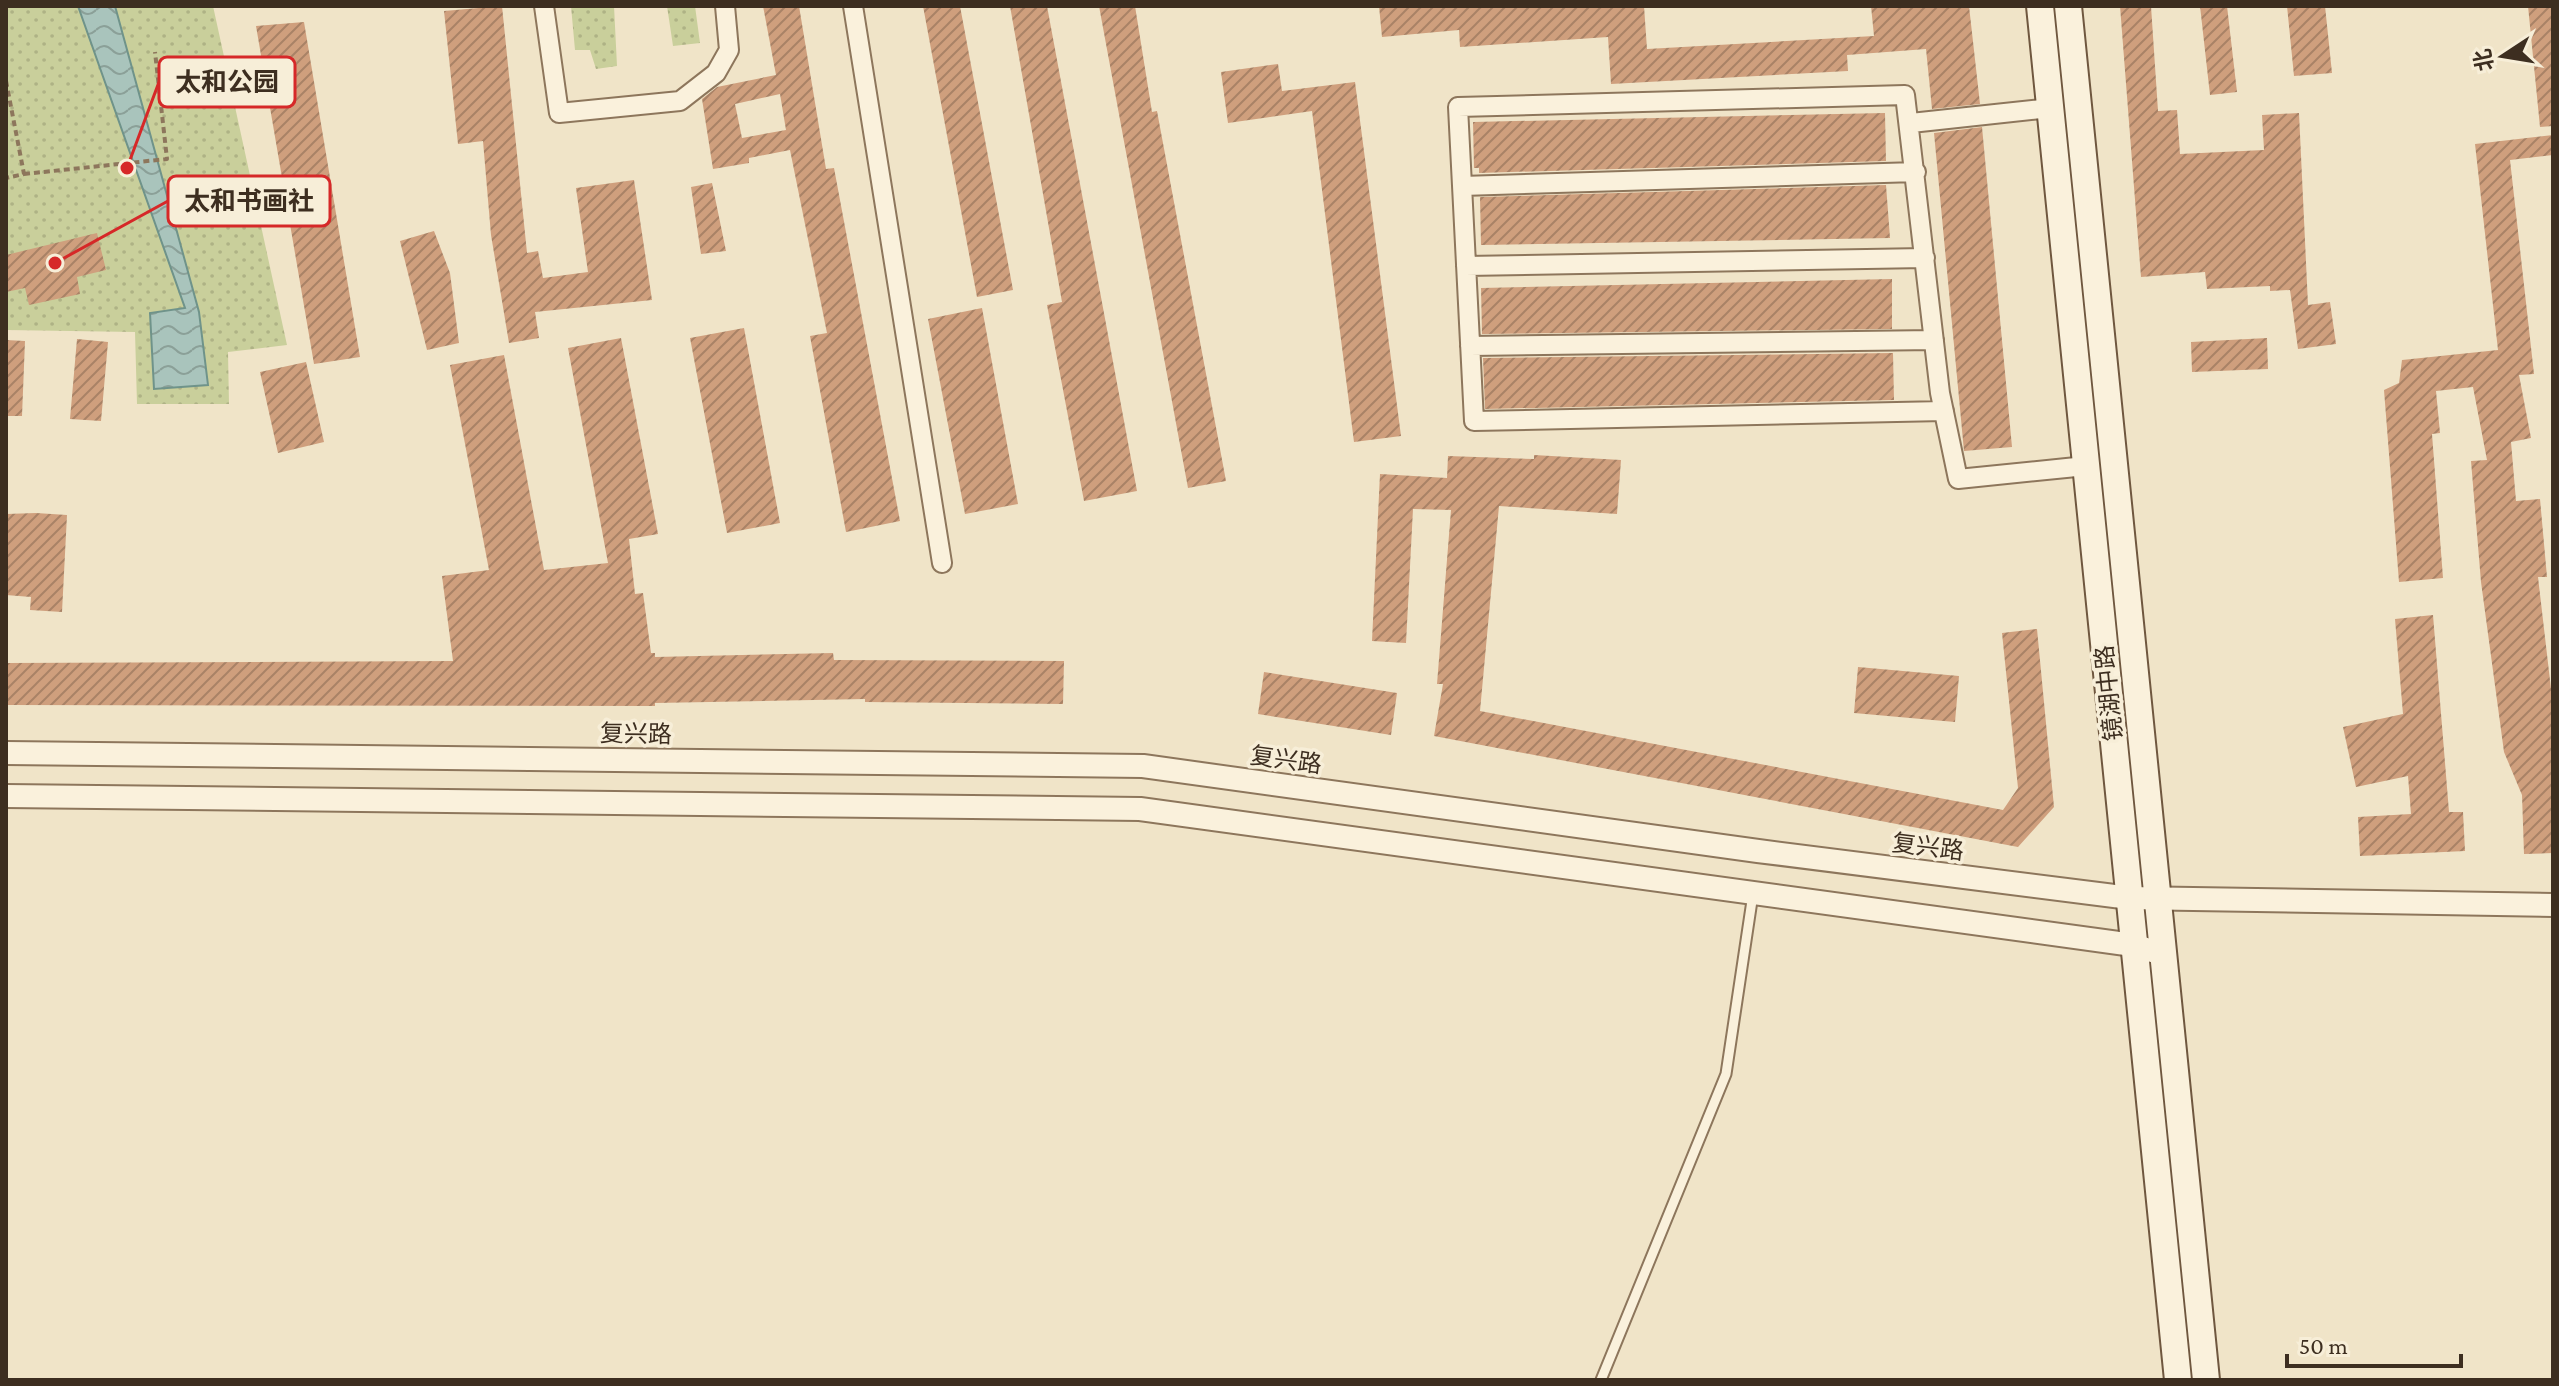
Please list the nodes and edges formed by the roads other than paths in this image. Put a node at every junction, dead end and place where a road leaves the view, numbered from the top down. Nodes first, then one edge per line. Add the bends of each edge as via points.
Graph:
1 (544, 6) edge
2 (725, 6) edge
3 (853, 6) edge
4 (2040, 6) edge
5 (2068, 6) edge
6 (2050, 108) junction
7 (1911, 123) junction
8 (1916, 172) junction
9 (1462, 186) junction
10 (1925, 258) junction
11 (1466, 266) junction
12 (1934, 340) junction
13 (1470, 346) junction
14 (1944, 411) junction
15 (2086, 466) junction
16 (942, 563) dead end
17 (6, 753) edge
18 (6, 796) edge
19 (1753, 894) junction
20 (2130, 898) junction
21 (2159, 899) junction
22 (2553, 905) edge
23 (2133, 945) junction
24 (2162, 954) junction
25 (1601, 1380) edge
26 (2178, 1380) edge
27 (2206, 1380) edge

1 - 2 street via 559,113 680,101 716,73 729,50
3 - 16 street
4 - 6 main road, 镜湖中路
5 - 21 main road, 镜湖中路
6 - 7 street
6 - 15 main road, 镜湖中路
7 - 8 street
7 - 9 street via 1905,95 1458,107
8 - 9 street
8 - 10 street
9 - 11 street
10 - 11 street
10 - 12 street
11 - 13 street
12 - 13 street
12 - 14 street
13 - 14 street via 1474,421
14 - 15 street via 1958,479
15 - 20 main road, 镜湖中路
17 - 20 street, 复兴路 via 1143,766
18 - 19 street via 1140,809
19 - 23 street
19 - 25 lane via 1726,1074
20 - 21 street, 复兴路
20 - 23 main road, 镜湖中路
21 - 22 street, 复兴路
21 - 24 main road, 镜湖中路
23 - 24 street
23 - 26 main road, 镜湖中路
24 - 27 main road, 镜湖中路

